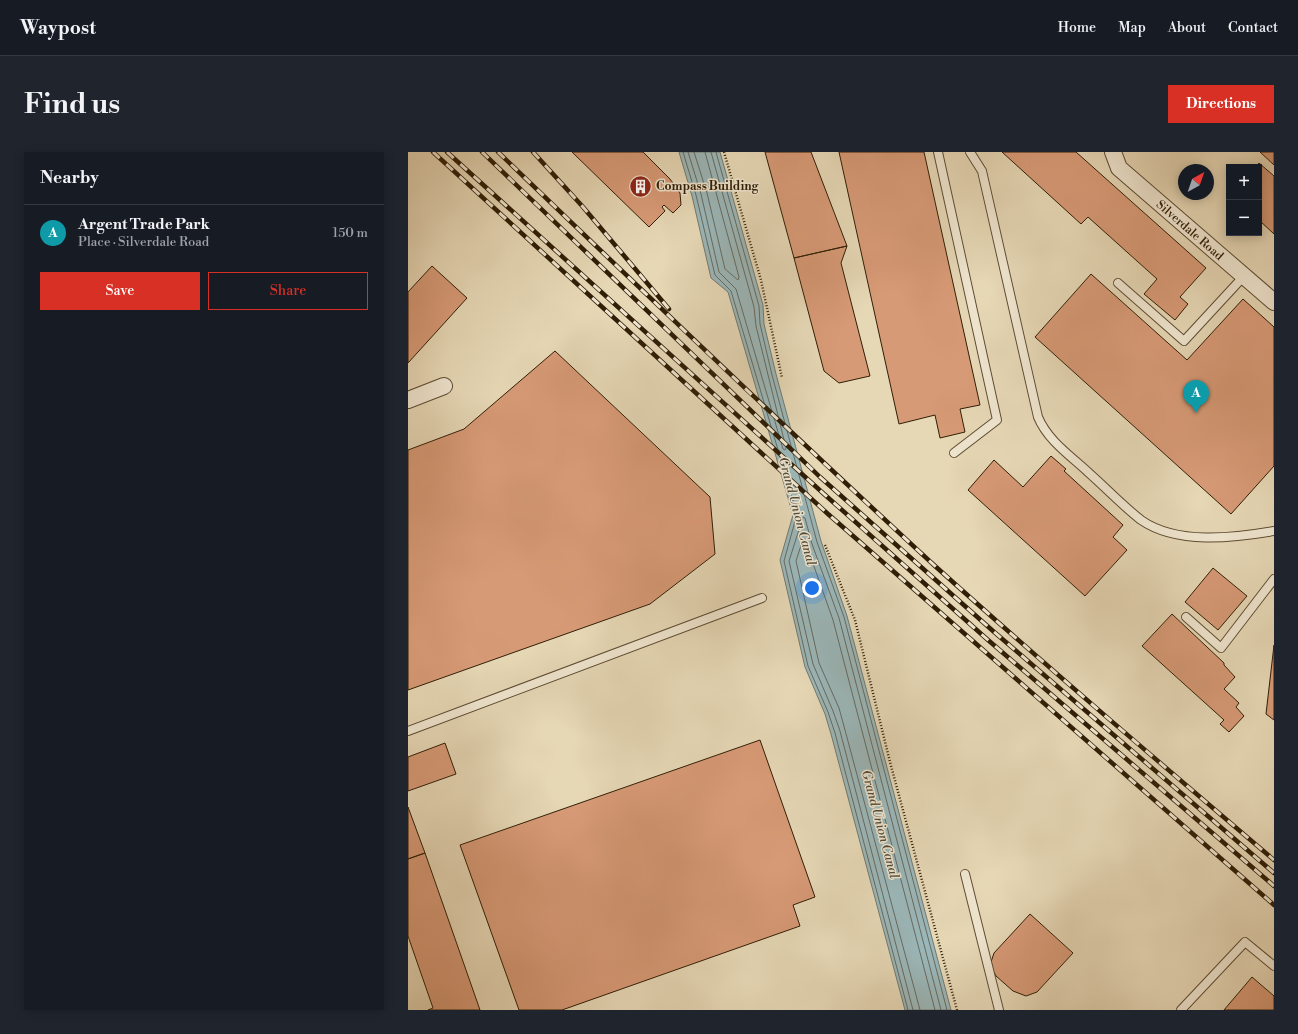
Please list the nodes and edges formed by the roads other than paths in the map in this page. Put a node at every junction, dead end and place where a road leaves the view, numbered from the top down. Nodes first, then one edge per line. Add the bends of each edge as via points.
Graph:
1 (938, 152) edge
2 (970, 152) edge
3 (1113, 152) edge
4 (1244, 276) junction
5 (1118, 283) dead end
6 (1272, 295) edge
7 (444, 386) dead end
8 (408, 400) edge
9 (954, 453) dead end
10 (1274, 532) edge
11 (1274, 579) edge
12 (762, 598) dead end
13 (1186, 617) dead end
14 (408, 731) edge
15 (964, 874) dead end
16 (1274, 966) edge
17 (999, 1010) edge
18 (1181, 1010) edge

1 - 9 lane via 997,420
2 - 10 lane via 982,171 1038,418 1049,436 1140,519 1167,533 1187,536 1244,536
3 - 4 street, Silverdale Road via 1119,168
4 - 5 lane via 1184,341
4 - 6 street, Silverdale Road
7 - 8 street
11 - 13 lane via 1221,648
12 - 14 lane
15 - 17 lane
16 - 18 lane via 1245,942

